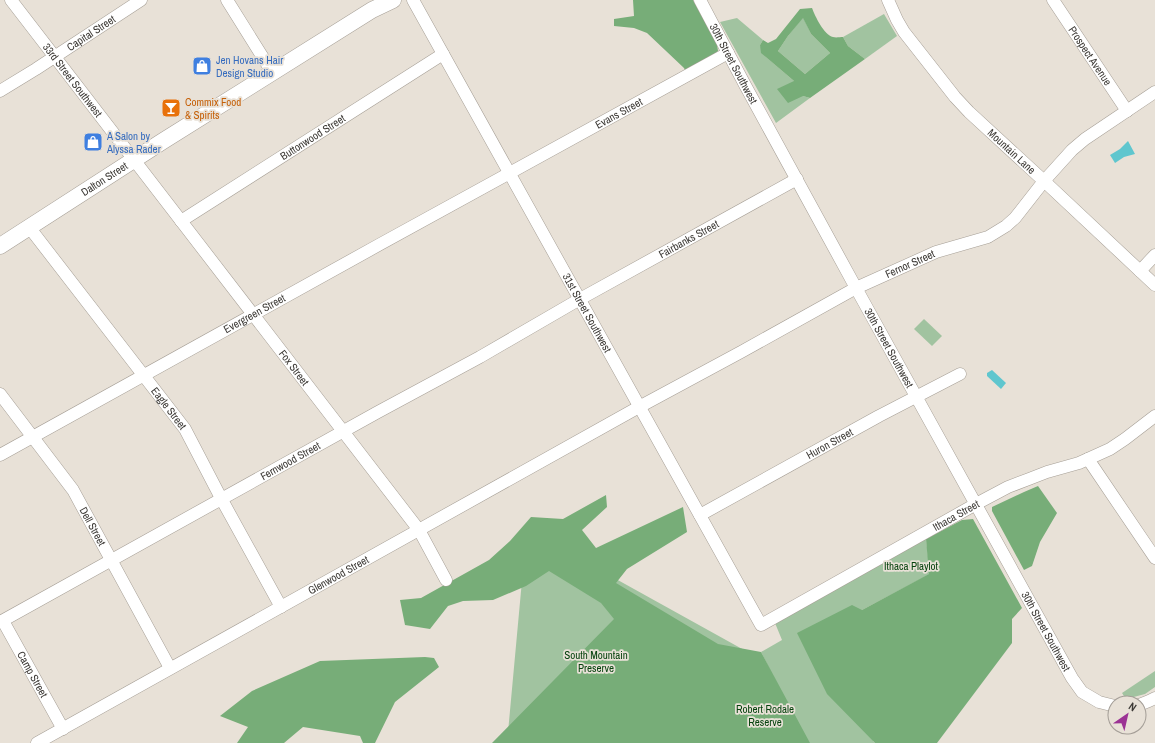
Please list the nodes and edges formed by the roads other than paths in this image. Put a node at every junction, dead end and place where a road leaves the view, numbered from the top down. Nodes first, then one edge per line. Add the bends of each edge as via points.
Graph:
1 (11, 0) edge
2 (141, 0) edge
3 (227, 0) edge
4 (393, 0) edge
5 (414, 0) edge
6 (700, 0) edge
7 (888, 0) edge
8 (1053, 0) edge
9 (728, 52) junction
10 (443, 54) junction
11 (55, 56) junction
12 (272, 72) junction
13 (0, 90) edge
14 (1155, 92) edge
15 (1127, 111) junction
16 (134, 160) junction
17 (510, 173) junction
18 (796, 179) junction
19 (1044, 180) junction
20 (181, 221) junction
21 (29, 227) junction
22 (0, 246) edge
23 (1155, 255) edge
24 (1140, 271) junction
25 (1155, 285) edge
26 (856, 288) junction
27 (580, 299) junction
28 (253, 314) junction
29 (960, 374) dead end
30 (143, 375) junction
31 (0, 394) edge
32 (916, 396) junction
33 (640, 407) junction
34 (1155, 416) edge
35 (343, 431) junction
36 (33, 437) junction
37 (0, 455) edge
38 (1088, 460) junction
39 (222, 500) junction
40 (976, 504) junction
41 (700, 515) junction
42 (419, 530) junction
43 (1155, 558) edge
44 (111, 560) junction
45 (446, 580) dead end
46 (281, 607) junction
47 (2, 622) edge
48 (761, 625) joint
49 (170, 668) junction
50 (1107, 704) edge
51 (62, 729) junction
52 (37, 743) edge

1 - 11 street, 33rd Street Southwest
2 - 11 street, Capital Street
3 - 12 street
4 - 12 main road, Dalton Street via 372,10
5 - 10 street, 31st Street Southwest
6 - 9 street, 30th Street Southwest
7 - 19 street, Mountain Lane via 904,32 955,97
8 - 15 street, Prospect Avenue
9 - 17 street, Evans Street
9 - 18 street, 30th Street Southwest
10 - 17 street, 31st Street Southwest
10 - 20 street, Buttonwood Street
11 - 13 street, Capital Street
11 - 16 street, 33rd Street Southwest
12 - 16 main road, Dalton Street
14 - 15 street, Fernor Street
15 - 19 street, Fernor Street via 1085,139 1063,158
16 - 20 street, Fox Street
16 - 21 main road, Dalton Street
17 - 27 street, 31st Street Southwest
17 - 28 street, Evergreen Street
18 - 26 street, 30th Street Southwest
18 - 27 street, Fairbanks Street
19 - 24 street, Mountain Lane
19 - 26 street, Fernor Street via 1015,218 988,237 936,252
20 - 28 street, Fox Street
21 - 22 main road, Dalton Street
21 - 30 street, Eagle Street
23 - 24 street
24 - 25 street, Mountain Lane
26 - 32 street, 30th Street Southwest
26 - 33 street, Fernor Street
27 - 33 street, 31st Street Southwest
27 - 35 street, Fernwood Street via 480,357
28 - 30 street, Evergreen Street
28 - 35 street, Fox Street
29 - 32 street, Huron Street
30 - 36 street, Evergreen Street
30 - 39 street, Eagle Street via 184,429
31 - 36 street, Dell Street
32 - 40 street, 30th Street Southwest
32 - 41 street, Huron Street
33 - 41 street, 31st Street Southwest
33 - 42 street, Glenwood Street
34 - 38 street, Ithaca Street via 1110,449
35 - 39 street, Fernwood Street
35 - 42 street, Fox Street
36 - 37 street, Evergreen Street
36 - 44 street, Dell Street via 72,490
38 - 40 street, Ithaca Street via 1008,487
38 - 43 street
39 - 44 street, Fernwood Street
39 - 46 street, Eagle Street
40 - 48 street, Ithaca Street
40 - 50 street, 30th Street Southwest via 1072,678 1082,692
41 - 48 street, 31st Street Southwest
42 - 45 street, Fox Street
42 - 46 street, Glenwood Street
44 - 47 street, Fernwood Street
44 - 49 street, Dell Street
46 - 49 street, Glenwood Street
47 - 51 street, Camp Street
49 - 51 street, Glenwood Street
51 - 52 street, Glenwood Street

